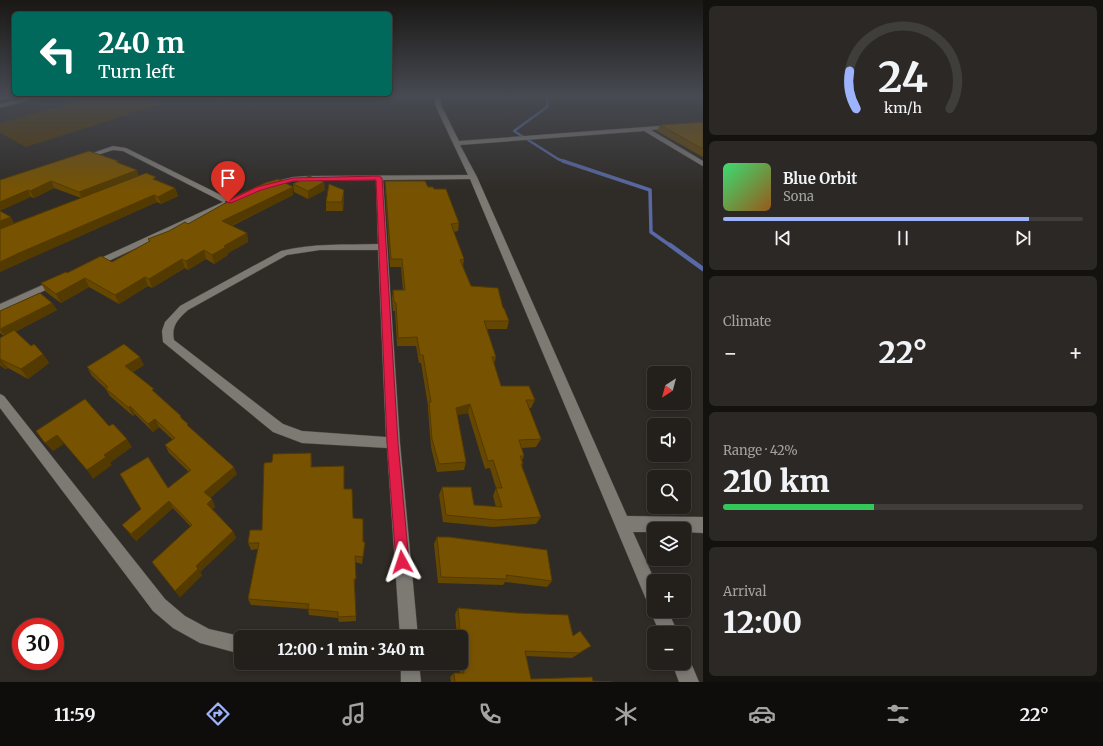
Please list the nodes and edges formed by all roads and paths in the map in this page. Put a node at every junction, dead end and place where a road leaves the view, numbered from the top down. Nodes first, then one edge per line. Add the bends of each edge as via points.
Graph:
1 (450, 128) edge
2 (659, 128) edge
3 (645, 129) junction
4 (458, 143) junction
5 (72, 161) edge
6 (702, 163) edge
7 (473, 177) junction
8 (379, 178) junction
9 (259, 189) edge
10 (241, 197) edge
11 (228, 202) junction
12 (382, 247) junction
13 (86, 268) edge
14 (64, 278) edge
15 (0, 308) edge
16 (0, 399) edge
17 (393, 443) junction
18 (623, 524) junction
19 (703, 525) edge
20 (647, 581) edge
21 (408, 630) edge
22 (234, 643) edge
23 (410, 670) edge
24 (684, 670) edge
25 (411, 682) edge
26 (689, 682) edge

1 - 4 street
2 - 3 street
3 - 4 street
3 - 6 street
4 - 7 street
5 - 11 street via 108,149 128,150 163,172
7 - 8 street
7 - 18 street
8 - 9 street via 293,179
8 - 12 street
10 - 11 street
11 - 13 street
12 - 17 street
12 - 17 street via 310,248 284,253 184,308 167,327 167,334 170,342 278,428 302,437
14 - 15 street
16 - 22 street via 159,604 179,622 206,637
17 - 21 street
18 - 19 street
18 - 20 street
23 - 25 street
24 - 26 street

